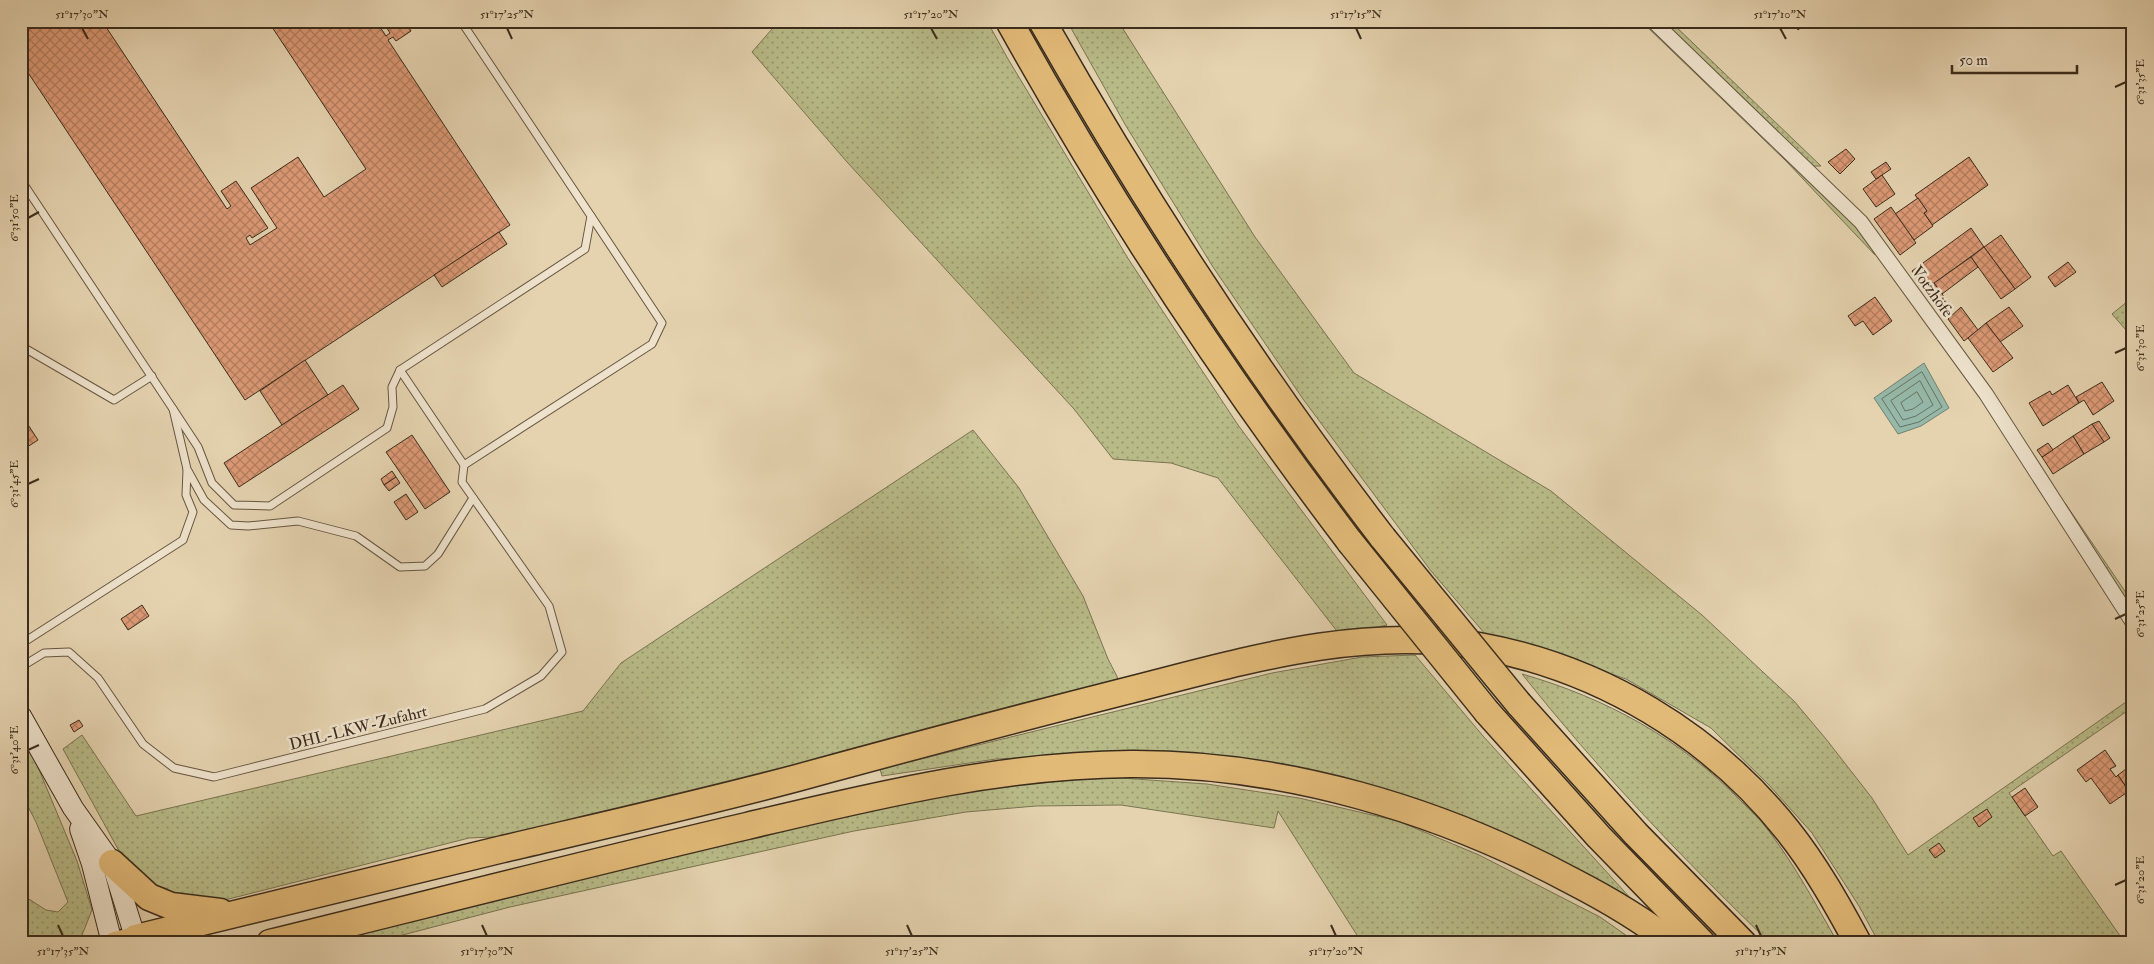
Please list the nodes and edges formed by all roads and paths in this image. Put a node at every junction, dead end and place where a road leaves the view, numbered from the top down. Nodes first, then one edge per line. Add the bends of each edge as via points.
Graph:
1 (461, 21) edge
2 (1009, 21) edge
3 (1042, 21) edge
4 (1653, 21) edge
5 (21, 180) edge
6 (591, 216) junction
7 (21, 346) edge
8 (400, 370) junction
9 (152, 376) junction
10 (174, 409) junction
11 (464, 465) junction
12 (187, 469) junction
13 (473, 498) junction
14 (2133, 624) edge
15 (21, 644) edge
16 (21, 667) edge
17 (21, 716) edge
18 (73, 808) junction
19 (112, 863) junction
20 (243, 914) junction
21 (125, 942) edge
22 (270, 943) edge
23 (1672, 943) edge
24 (1702, 943) edge
25 (1743, 943) edge
26 (1858, 943) edge

1 - 6 lane
2 - 24 highway, bridge via 1167,284 1242,395 1350,542 1487,712 1599,837
3 - 25 highway, bridge via 1193,272 1286,407 1383,538 1519,704 1636,834
4 - 14 street, Votzhöfe via 1861,222 1986,394
5 - 9 lane
6 - 8 lane via 585,249
6 - 11 lane via 662,323 652,344
7 - 9 lane via 114,400
8 - 10 lane via 392,388 393,407 387,428 270,506 234,505 212,483 198,447
8 - 11 lane
9 - 10 lane
10 - 12 lane
11 - 13 lane via 462,482
12 - 13 lane via 204,500 231,525 298,521 356,536 400,567 425,566 438,554
12 - 15 lane via 186,495 193,512 183,540
13 - 16 lane, DHL-LKW-Zufahrt via 548,606 562,652 541,676 485,709 214,777 174,768 143,744 98,678 69,652 44,653
17 - 18 main road
18 - 19 main road
18 - 21 main road via 92,864
19 - 20 highway via 149,897 171,906
19 - 21 main road
20 - 21 highway
20 - 26 highway via 725,797 1056,708 1246,661 1329,645 1412,639 1475,646 1550,664 1606,686 1670,722 1734,772 1776,816 1811,863
22 - 23 highway via 920,786 1036,770 1132,764 1191,766 1270,776 1332,789 1396,808 1465,832 1536,863 1612,903

